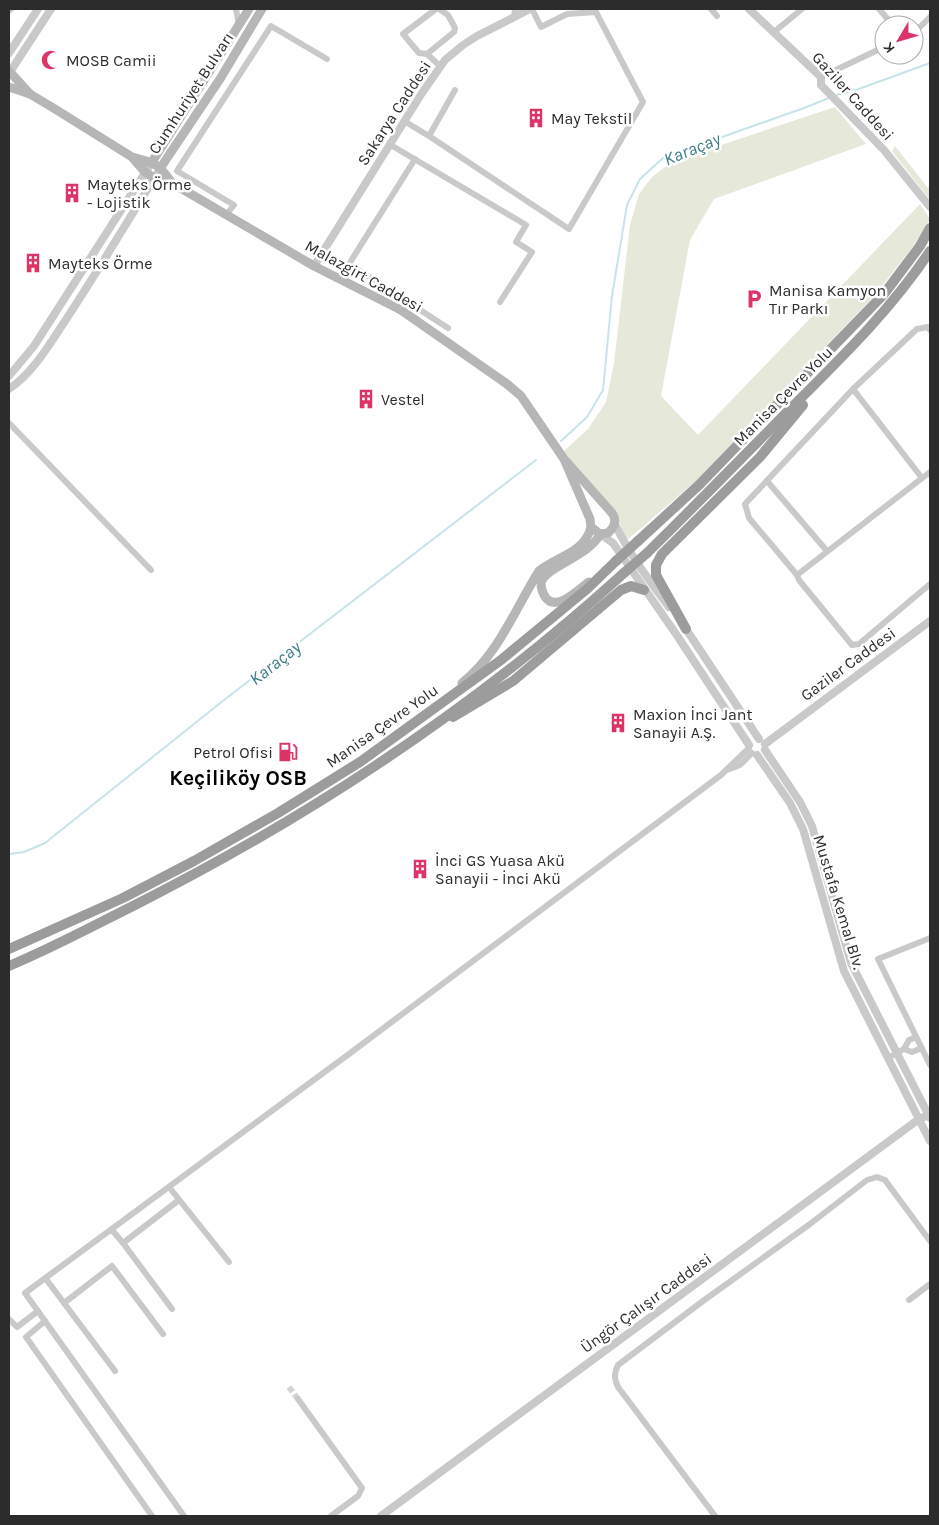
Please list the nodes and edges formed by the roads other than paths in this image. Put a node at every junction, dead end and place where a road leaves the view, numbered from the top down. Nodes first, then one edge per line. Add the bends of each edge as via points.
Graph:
1 (38, 9) edge
2 (51, 9) edge
3 (236, 9) edge
4 (249, 9) edge
5 (262, 9) edge
6 (438, 9) edge
7 (531, 9) edge
8 (711, 9) edge
9 (749, 9) edge
10 (802, 9) edge
11 (515, 13) edge
12 (717, 16) dead end
13 (240, 25) junction
14 (774, 32) junction
15 (874, 52) edge
16 (9, 54) edge
17 (427, 54) junction
18 (327, 59) dead end
19 (441, 67) junction
20 (9, 72) edge
21 (821, 81) junction
22 (9, 87) edge
23 (455, 90) dead end
24 (30, 94) junction
25 (404, 121) junction
26 (429, 136) junction
27 (389, 144) junction
28 (132, 157) junction
29 (415, 159) junction
30 (152, 162) junction
31 (161, 168) junction
32 (145, 172) junction
33 (154, 178) junction
34 (172, 183) junction
35 (930, 208) edge
36 (226, 215) junction
37 (930, 228) edge
38 (930, 251) edge
39 (87, 264) junction
40 (314, 266) junction
41 (98, 272) junction
42 (500, 302) dead end
43 (448, 328) dead end
44 (930, 330) edge
45 (841, 358) junction
46 (9, 376) edge
47 (9, 389) edge
48 (853, 389) junction
49 (9, 423) edge
50 (564, 459) junction
51 (930, 472) edge
52 (922, 478) junction
53 (768, 481) junction
54 (608, 510) junction
55 (590, 523) junction
56 (615, 524) junction
57 (600, 534) junction
58 (827, 551) junction
59 (152, 570) dead end
60 (606, 570) junction
61 (797, 575) junction
62 (930, 584) edge
63 (644, 590) junction
64 (930, 621) edge
65 (686, 628) junction
66 (419, 718) junction
67 (424, 732) junction
68 (763, 743) junction
69 (752, 750) junction
70 (32, 938) junction
71 (930, 938) edge
72 (9, 944) edge
73 (9, 949) edge
74 (39, 953) junction
75 (9, 966) edge
76 (9, 972) edge
77 (916, 1037) junction
78 (922, 1048) junction
79 (901, 1051) junction
80 (888, 1058) junction
81 (930, 1065) edge
82 (929, 1116) edge
83 (919, 1119) junction
84 (930, 1141) edge
85 (169, 1187) junction
86 (179, 1200) junction
87 (112, 1230) junction
88 (930, 1241) edge
89 (123, 1243) junction
90 (229, 1262) dead end
91 (46, 1278) junction
92 (930, 1284) edge
93 (909, 1300) dead end
94 (64, 1303) junction
95 (172, 1309) dead end
96 (38, 1311) junction
97 (9, 1319) edge
98 (45, 1321) junction
99 (17, 1328) junction
100 (163, 1334) dead end
101 (26, 1337) junction
102 (115, 1371) dead end
103 (298, 1399) tunnel mouth
104 (152, 1516) edge
105 (184, 1516) edge
106 (331, 1516) edge
107 (381, 1516) edge
108 (715, 1516) edge

1 - 16 street
2 - 20 street
3 - 13 street
4 - 13 main road, Cumhuriyet Bulvarı
5 - 31 main road, Cumhuriyet Bulvarı
6 - 17 street via 448,15 455,28
6 - 17 street via 404,34 419,53
7 - 11 street, Sakarya Caddesi
7 - 26 street via 541,26 567,14 596,12 643,102 569,229
8 - 12 street
9 - 14 street, Gaziler Caddesi
10 - 14 street
11 - 19 street, Sakarya Caddesi via 463,44
13 - 30 main road, Cumhuriyet Bulvarı
14 - 21 street, Gaziler Caddesi
15 - 21 street
17 - 19 street
18 - 36 street via 271,26 177,171 234,205
19 - 25 street, Sakarya Caddesi
20 - 24 main road
21 - 35 street, Gaziler Caddesi via 844,110 884,150
22 - 24 main road
23 - 26 street
24 - 28 main road
25 - 26 street
25 - 27 street, Sakarya Caddesi
27 - 29 street
27 - 40 street, Sakarya Caddesi
28 - 30 main road
28 - 32 main road
29 - 42 street via 526,225 516,242 532,252
29 - 43 street via 349,264
30 - 31 main road
30 - 32 street, Cumhuriyet Bulvarı
31 - 33 street, Cumhuriyet Bulvarı
31 - 34 main road
32 - 33 main road
32 - 39 street, Cumhuriyet Bulvarı
33 - 34 main road
33 - 41 street, Cumhuriyet Bulvarı
34 - 36 main road, Malazgirt Caddesi
36 - 40 main road, Malazgirt Caddesi
37 - 60 highway, Manisa Çevre Yolu, bridge via 920,246 871,308 706,478
38 - 45 highway, Manisa Çevre Yolu via 892,302
39 - 41 street
39 - 46 street, Cumhuriyet Bulvarı via 34,346
40 - 50 main road, Malazgirt Caddesi via 401,310 508,384 521,396
41 - 47 street, Cumhuriyet Bulvarı via 42,355
44 - 48 street via 917,329
45 - 65 highway via 760,457 662,554 656,565 656,575
45 - 67 highway, Manisa Çevre Yolu, bridge via 712,490 625,572 526,656
48 - 52 street
48 - 53 street
49 - 59 street
50 - 54 main road
50 - 55 main road
51 - 52 street
52 - 58 street
53 - 58 street
53 - 61 street via 745,504 749,518
54 - 55 main road via 596,510
54 - 56 main road via 614,516
55 - 57 main road
55 - 66 main road via 584,543 539,571 479,667
56 - 57 main road via 611,530
56 - 65 street, Mustafa Kemal Blv. via 643,572
57 - 60 main road via 598,540 582,553 550,571 541,584 542,591 550,602 557,603
57 - 63 street, Mustafa Kemal Blv. via 613,543
58 - 61 street
60 - 66 highway, Manisa Çevre Yolu via 501,660
61 - 62 street via 852,645 859,644
63 - 67 highway via 631,586 621,590 513,681
63 - 69 street, Mustafa Kemal Blv.
64 - 68 street, Gaziler Caddesi
65 - 68 street, Mustafa Kemal Blv.
66 - 70 highway, Manisa Çevre Yolu via 360,762 194,861 123,898
67 - 74 highway, Manisa Çevre Yolu via 309,807 200,871
68 - 69 street via 754,739
68 - 69 street via 762,754
68 - 79 street, Mustafa Kemal Blv. via 812,826 851,963
69 - 80 street, Mustafa Kemal Blv. via 790,803 803,829 844,971
69 - 85 street
70 - 72 highway
70 - 73 highway, Manisa Çevre Yolu
71 - 77 street via 878,959
74 - 75 highway, Manisa Çevre Yolu
74 - 76 highway
77 - 78 street
77 - 79 street via 909,1040
78 - 79 street via 912,1052
78 - 81 street
79 - 80 street
79 - 82 street, Mustafa Kemal Blv.
80 - 83 street, Mustafa Kemal Blv.
82 - 83 street, Üngör Çalışır Caddesi
83 - 84 street, Mustafa Kemal Blv.
83 - 107 street, Üngör Çalışır Caddesi
85 - 86 street
85 - 87 street
86 - 89 street
86 - 90 street
87 - 89 street
87 - 91 street
88 - 108 street via 885,1180 877,1177 867,1180 618,1366 614,1379 618,1387
89 - 95 street
91 - 94 street
91 - 96 street via 26,1293
92 - 93 street
94 - 100 street via 112,1266
94 - 102 street
96 - 98 street
96 - 99 street
97 - 99 street
98 - 101 street
98 - 105 street
99 - 101 street
101 - 104 street
103 - 106 street via 362,1488 358,1496

